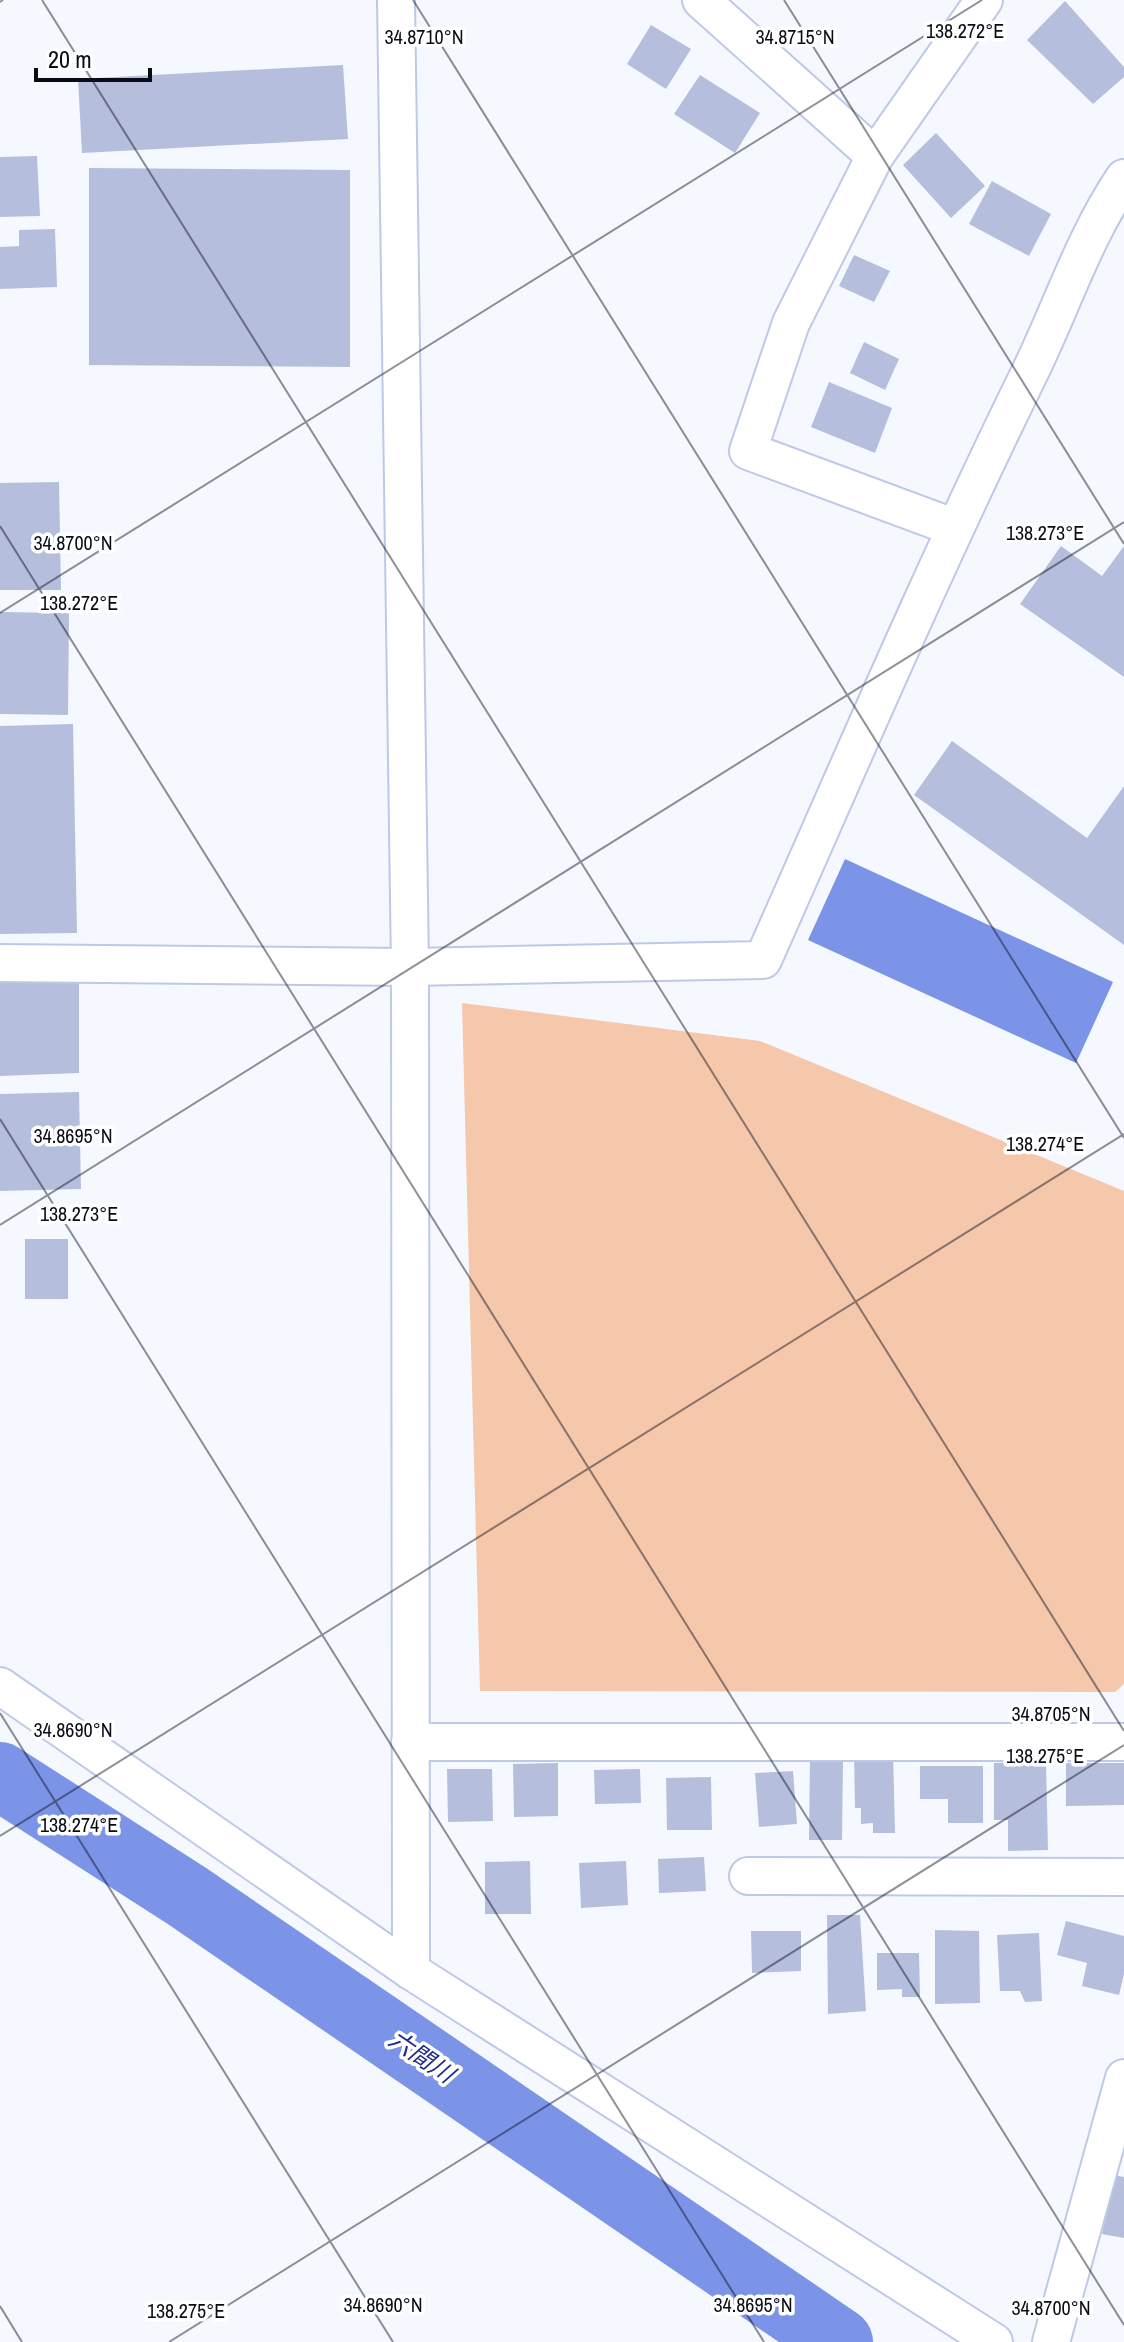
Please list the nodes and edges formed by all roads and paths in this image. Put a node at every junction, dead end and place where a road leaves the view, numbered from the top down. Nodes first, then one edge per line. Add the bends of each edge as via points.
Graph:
1 (396, 0) edge
2 (984, 0) edge
3 (711, 3) edge
4 (875, 156) junction
5 (1124, 178) edge
6 (953, 527) junction
7 (0, 963) edge
8 (410, 967) junction
9 (0, 1686) edge
10 (410, 1742) junction
11 (1124, 1742) edge
12 (748, 1876) dead end
13 (1124, 1877) edge
14 (411, 1971) junction
15 (1124, 2078) edge
16 (994, 2342) edge
17 (1051, 2342) edge

1 - 8 street
2 - 4 street
3 - 4 street
4 - 6 street via 791,323 748,451
5 - 6 street via 1097,218 1038,355
6 - 8 street via 763,960
7 - 8 street
8 - 10 street
9 - 14 street
10 - 11 street
10 - 14 street
12 - 13 street
14 - 16 street
15 - 17 street

